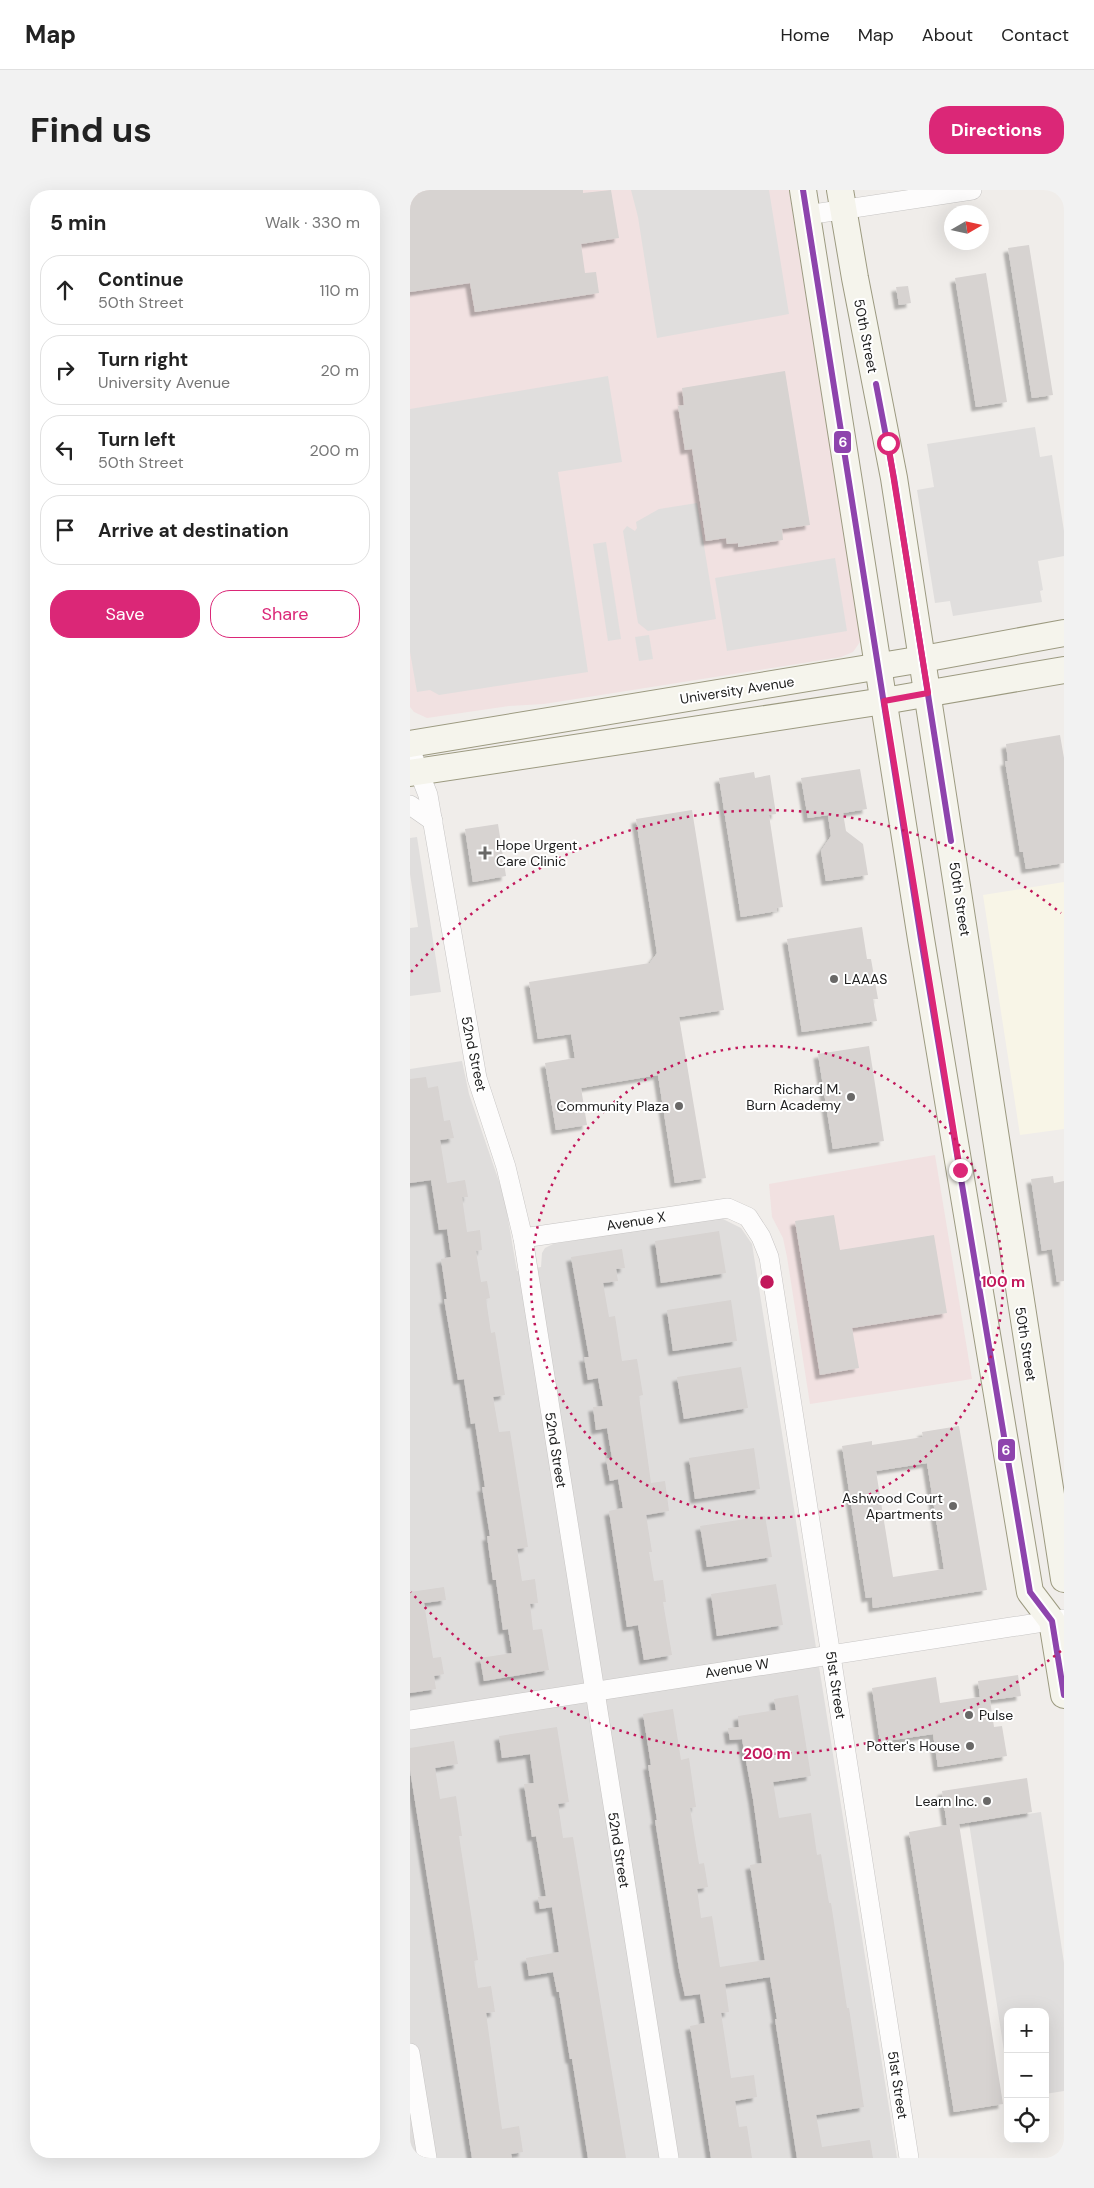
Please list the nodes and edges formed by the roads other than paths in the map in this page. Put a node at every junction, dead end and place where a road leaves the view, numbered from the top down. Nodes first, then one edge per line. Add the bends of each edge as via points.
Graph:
1 (972, 190) edge
2 (842, 200) edge
3 (805, 202) edge
4 (1064, 633) edge
5 (923, 659) junction
6 (878, 666) junction
7 (1064, 670) edge
8 (928, 693) junction
9 (884, 701) junction
10 (410, 744) edge
11 (413, 765) edge
12 (410, 805) edge
13 (433, 821) junction
14 (748, 1217) joint
15 (523, 1238) junction
16 (1064, 1580) edge
17 (1064, 1592) edge
18 (1058, 1620) edge
19 (831, 1654) junction
20 (594, 1691) junction
21 (1064, 1695) edge
22 (410, 1720) edge
23 (410, 2053) edge
24 (427, 2158) edge
25 (668, 2158) edge
26 (909, 2158) edge

1 - 2 street
2 - 3 street
2 - 5 main road, 50th Street via 894,478
3 - 6 main road
4 - 5 main road, University Avenue
5 - 6 main road, University Avenue
5 - 8 main road, 50th Street
6 - 9 main road
6 - 10 main road, University Avenue
7 - 8 main road
8 - 9 main road
8 - 16 main road, 50th Street
9 - 11 main road
9 - 18 main road via 1030,1592
11 - 13 street, 52nd Street
12 - 13 street
13 - 15 street, 52nd Street via 477,1078 506,1167
14 - 15 street, Avenue X via 728,1208 704,1210
14 - 19 street, 51st Street via 762,1237 769,1257
15 - 20 street, 52nd Street
17 - 18 main road
18 - 19 street, Avenue W
18 - 21 main road
19 - 20 street, Avenue W
19 - 26 street, 51st Street
20 - 22 street, Avenue W
20 - 25 street, 52nd Street
23 - 24 street

